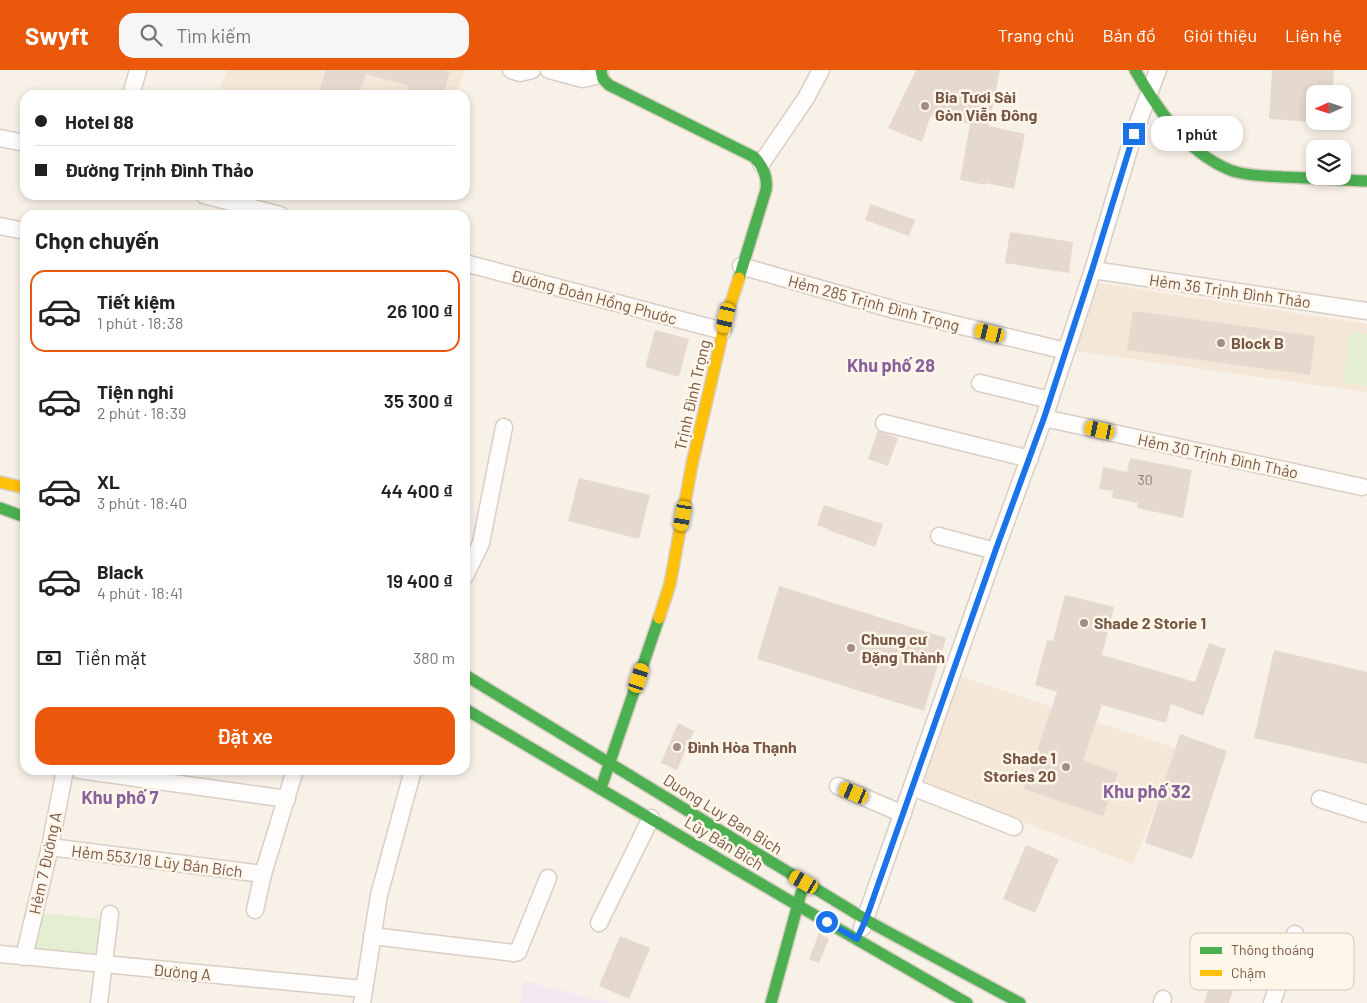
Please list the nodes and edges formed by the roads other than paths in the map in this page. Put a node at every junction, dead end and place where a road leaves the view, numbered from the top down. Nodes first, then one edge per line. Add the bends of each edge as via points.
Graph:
1 (138, 70) edge
2 (511, 70) edge
3 (532, 70) edge
4 (549, 70) edge
5 (821, 70) edge
6 (1135, 70) edge
7 (601, 72) edge
8 (1155, 82) edge
9 (132, 90) edge
10 (0, 138) edge
11 (20, 142) edge
12 (760, 164) junction
13 (1367, 181) edge
14 (223, 200) edge
15 (261, 210) edge
16 (0, 226) edge
17 (20, 230) edge
18 (470, 264) edge
19 (741, 266) junction
20 (1092, 270) junction
21 (1367, 311) edge
22 (723, 331) junction
23 (1066, 351) junction
24 (980, 383) dead end
25 (1050, 400) junction
26 (1044, 418) junction
27 (884, 424) dead end
28 (504, 426) dead end
29 (1030, 459) junction
30 (0, 482) edge
31 (20, 487) edge
32 (1362, 487) dead end
33 (0, 508) edge
34 (20, 515) edge
35 (939, 536) dead end
36 (995, 552) junction
37 (470, 565) edge
38 (470, 678) edge
39 (470, 712) edge
40 (610, 764) junction
41 (64, 775) edge
42 (115, 775) edge
43 (294, 775) edge
44 (412, 775) edge
45 (838, 786) dead end
46 (912, 787) junction
47 (601, 788) junction
48 (1320, 798) dead end
49 (287, 799) junction
50 (902, 814) junction
51 (1367, 814) edge
52 (651, 818) junction
53 (1014, 827) dead end
54 (50, 847) junction
55 (264, 874) junction
56 (548, 878) dead end
57 (804, 882) junction
58 (798, 905) junction
59 (255, 910) dead end
60 (110, 914) dead end
61 (866, 919) junction
62 (599, 923) dead end
63 (372, 936) junction
64 (857, 939) junction
65 (0, 954) edge
66 (24, 957) junction
67 (104, 964) junction
68 (1276, 990) edge
69 (363, 996) edge
70 (99, 1003) edge
71 (771, 1003) edge
72 (967, 1003) edge
73 (1020, 1003) edge
74 (1272, 1003) edge

1 - 9 street
2 - 3 street via 520,73
4 - 7 street via 583,79
5 - 12 street via 806,98
6 - 8 main road
7 - 12 main road via 609,85 746,152
8 - 13 main road via 1174,129 1207,158 1232,171
8 - 20 street via 1134,134
10 - 11 street
12 - 19 main road, Trịnh Đình Trọng via 765,173 766,190
14 - 15 street
16 - 17 street
18 - 22 street, Đường Đoàn Hồng Phước
19 - 22 main road, Trịnh Đình Trọng
19 - 23 street, Hẻm 285 Trịnh Đình Trọng via 895,310
20 - 21 street, Hẻm 36 Trịnh Đình Thảo
20 - 23 street
22 - 40 main road, Trịnh Đình Trọng via 692,464 670,584
23 - 25 street
24 - 25 street
25 - 26 street
26 - 29 street
26 - 32 street, Hẻm 30 Trịnh Đình Thảo
27 - 29 street
28 - 37 street via 480,543
29 - 36 street
30 - 31 main road
33 - 34 main road
35 - 36 street
36 - 46 street
38 - 40 main road, Duong Luy Ban Bich
39 - 47 main road, Lũy Bán Bích
40 - 47 main road, Trịnh Đình Trọng
40 - 57 main road, Duong Luy Ban Bich
41 - 54 street, Hẻm 7 Đường A
42 - 49 street
43 - 49 street
44 - 63 street via 379,895
45 - 50 street
46 - 50 street
46 - 53 street
47 - 52 main road, Lũy Bán Bích
48 - 51 street
49 - 55 street
50 - 61 street
52 - 58 main road, Lũy Bán Bích
52 - 62 street
54 - 55 street, Hẻm 553/18 Lũy Bán Bích
54 - 66 street, Hẻm 7 Đường A
55 - 59 street
56 - 63 street via 520,950 514,953
57 - 58 main road
57 - 61 main road, Duong Luy Ban Bich
58 - 64 main road, Lũy Bán Bích
58 - 71 main road
60 - 67 street
61 - 64 street
61 - 73 main road, Duong Luy Ban Bich
63 - 69 street
64 - 72 main road, Lũy Bán Bích
65 - 66 street, Đường A
66 - 67 street, Đường A
67 - 69 street, Đường A
67 - 70 street
68 - 74 street

